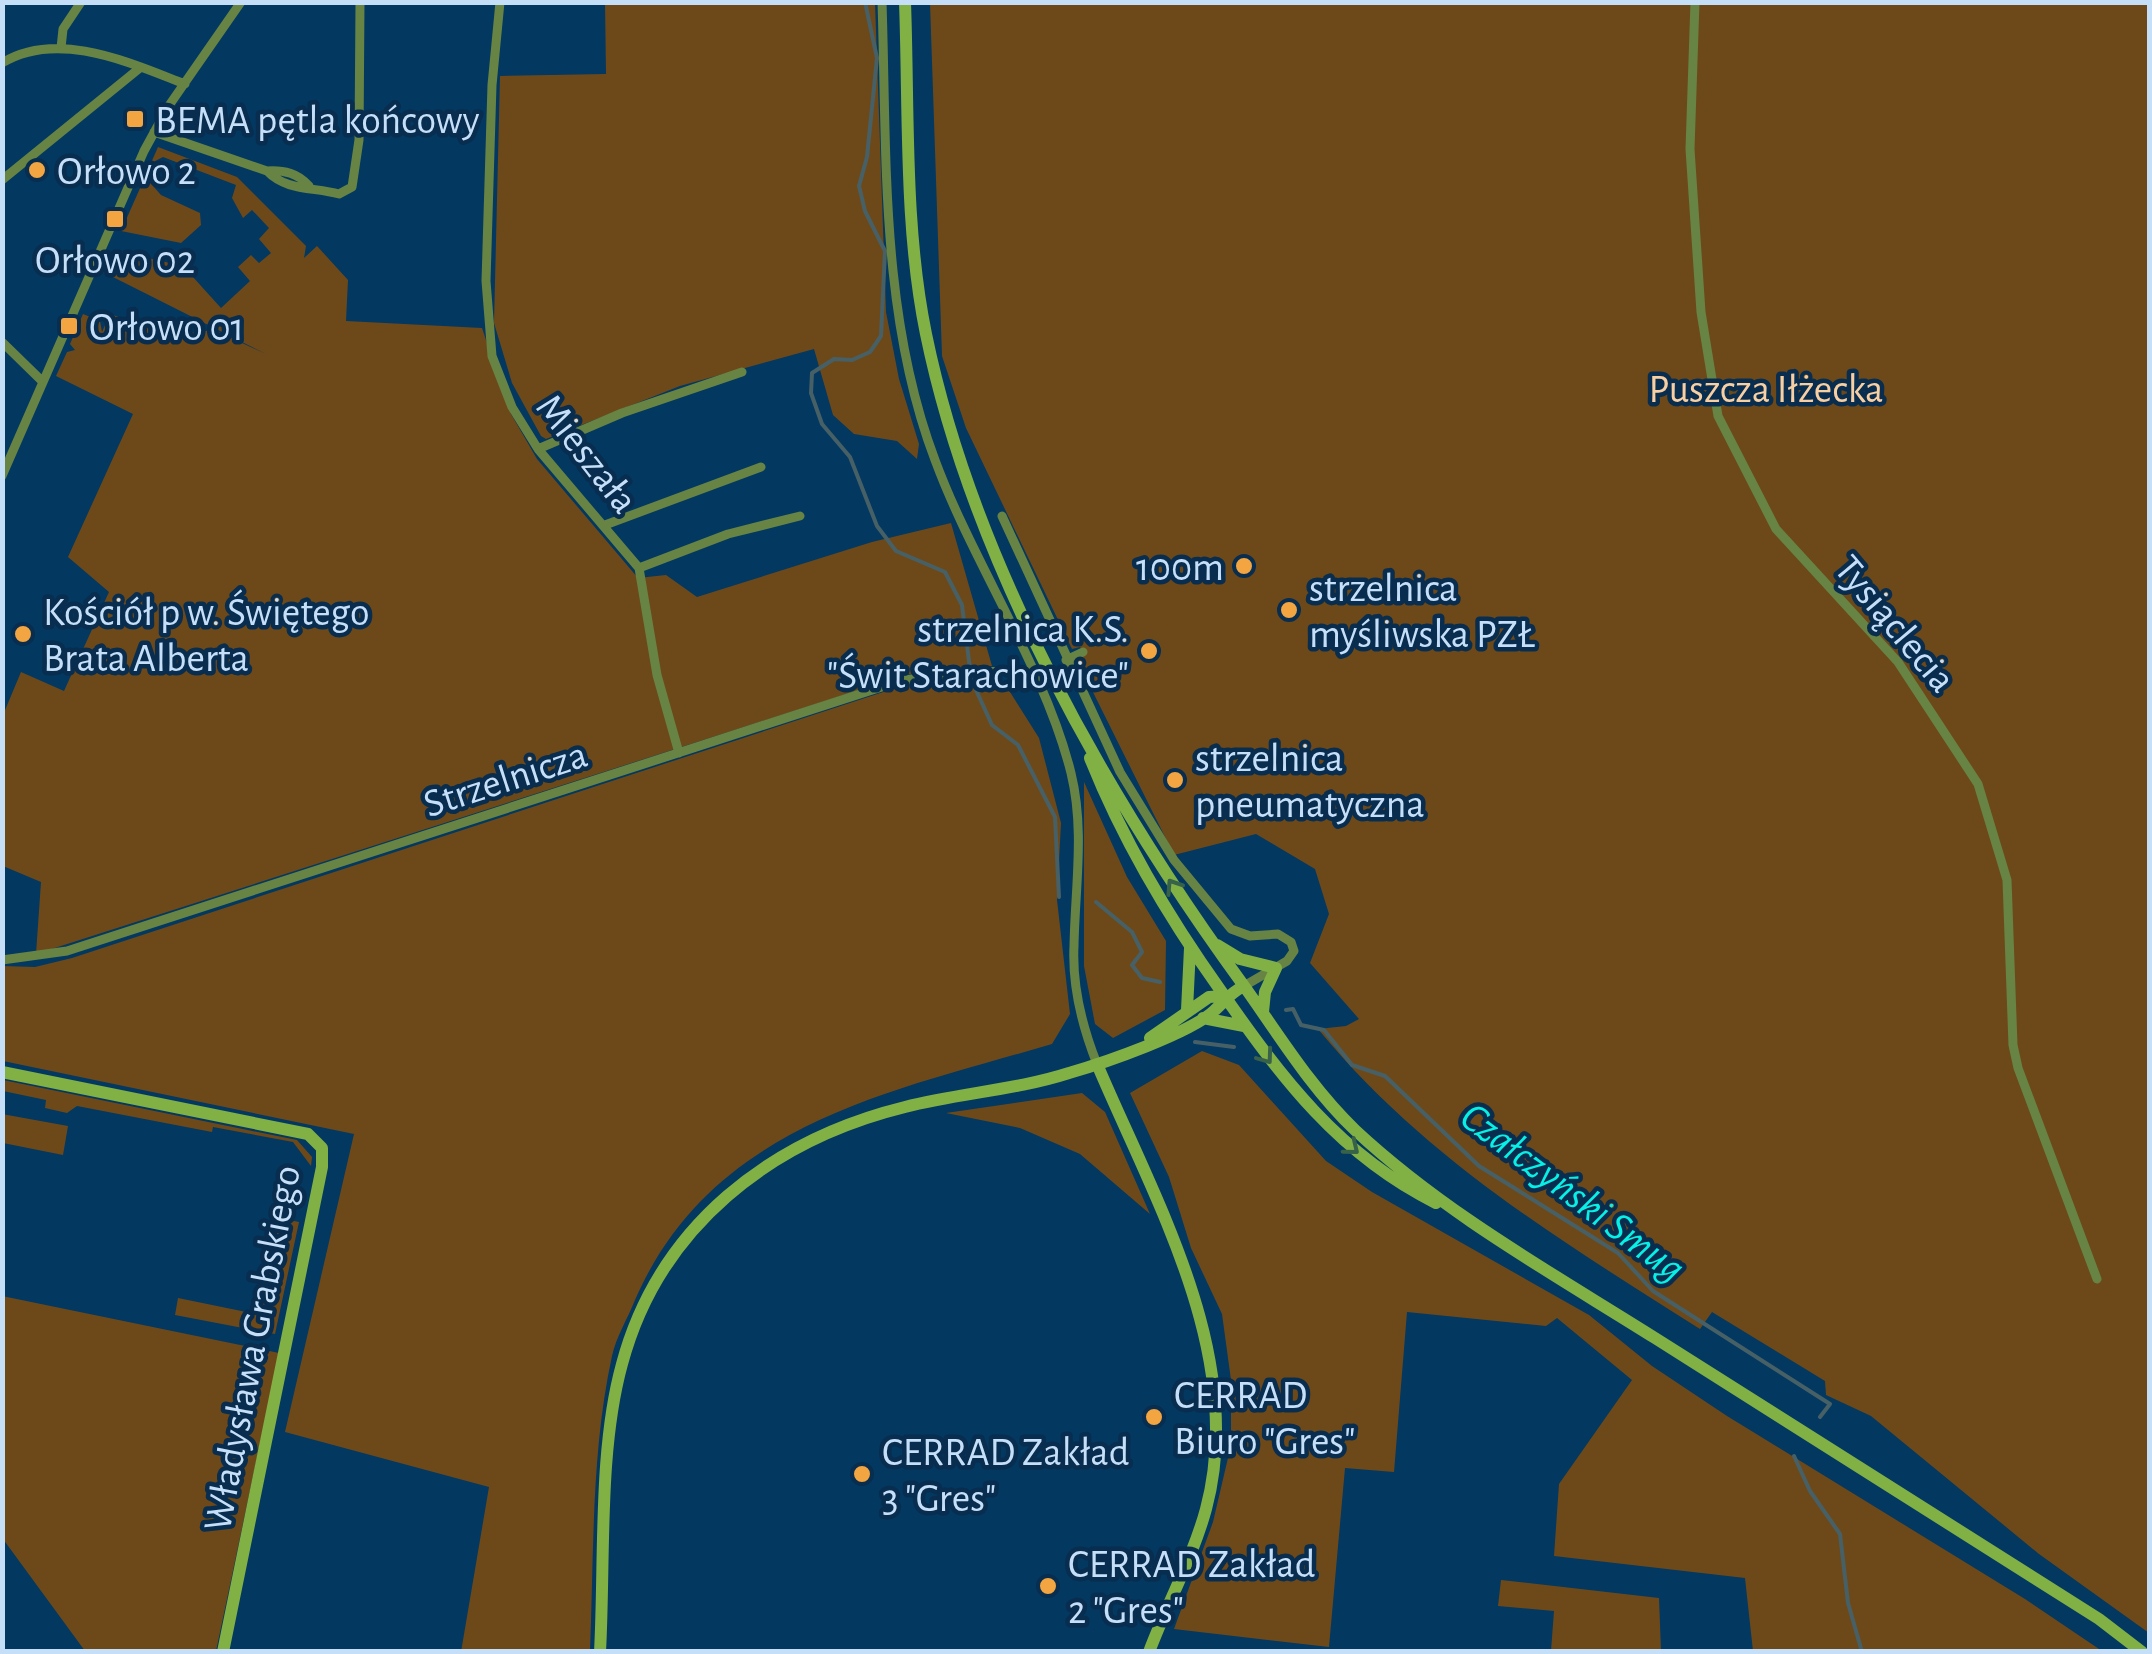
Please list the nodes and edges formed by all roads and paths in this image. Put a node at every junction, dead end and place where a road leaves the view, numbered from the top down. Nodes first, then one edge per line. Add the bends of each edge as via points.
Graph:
1 (81, 2) edge
2 (241, 2) edge
3 (360, 2) edge
4 (500, 2) edge
5 (882, 2) edge
6 (905, 2) edge
7 (1696, 2) edge
8 (61, 48) junction
9 (2, 63) edge
10 (140, 66) junction
11 (185, 84) junction
12 (154, 132) junction
13 (2, 180) edge
14 (2, 342) edge
15 (742, 372) dead end
16 (43, 382) junction
17 (538, 449) junction
18 (6, 454) edge
19 (761, 467) dead end
20 (2, 476) edge
21 (800, 516) dead end
22 (1002, 516) dead end
23 (605, 525) junction
24 (639, 568) junction
25 (1083, 652) dead end
26 (1066, 660) junction
27 (1030, 670) junction
28 (1070, 709) junction
29 (679, 753) junction
30 (1210, 941) junction
31 (1190, 947) junction
32 (2, 960) edge
33 (1276, 968) junction
34 (1244, 986) junction
35 (1224, 996) junction
36 (1187, 1010) junction
37 (1262, 1012) junction
38 (1200, 1018) junction
39 (1244, 1026) junction
40 (1144, 1044) junction
41 (1097, 1064) junction
42 (2, 1072) edge
43 (1457, 1213) junction
44 (2097, 1279) dead end
45 (2141, 1646) edge
46 (223, 1652) edge
47 (600, 1652) edge
48 (1149, 1652) edge

1 - 8 street via 63,29
2 - 11 street
3 - 12 street via 356,180 341,194
4 - 17 street, Mieszała via 487,323 498,375
5 - 27 street via 892,253 910,377 959,522
6 - 28 main road via 917,282 933,369 991,544
7 - 44 street, Tysiąclecia via 1690,149 1701,312 1718,416 1776,529 1898,662 1978,784 2007,880 2018,1068
8 - 9 street via 31,50
8 - 10 street
10 - 11 street
10 - 13 street
11 - 12 street
12 - 16 street
14 - 16 street
15 - 17 street
16 - 18 street
17 - 23 street, Mieszała
18 - 20 street
19 - 23 street
21 - 24 street via 728,534
22 - 26 street
23 - 24 street, Mieszała
24 - 29 street, Mieszała via 657,675
25 - 26 street
26 - 33 street via 1144,814 1206,905 1236,932 1278,934 1291,942 1291,957
27 - 29 street, Strzelnicza via 928,674
27 - 41 street via 1072,778 1079,827 1075,981
30 -> 28 main road
28 - 31 main road via 1130,843
29 - 32 street, Strzelnicza via 67,951
30 - 33 main road
30 - 34 main road
31 - 35 main road
31 - 36 main road
33 - 34 street
33 - 37 main road
34 - 35 main road
34 - 37 main road
35 - 36 main road
35 - 38 main road
35 - 39 main road
36 - 40 main road
37 - 43 main road via 1353,1128
38 - 39 main road
38 - 40 main road
39 -> 43 main road via 1288,1086 1355,1152
40 - 41 main road
41 - 47 main road via 909,1106 814,1141 756,1170 694,1226 641,1309 617,1382
41 - 48 main road via 1198,1309 1216,1398 1206,1511
42 - 46 main road, Władysława Grabskiego via 308,1134 322,1148
43 - 45 main road

